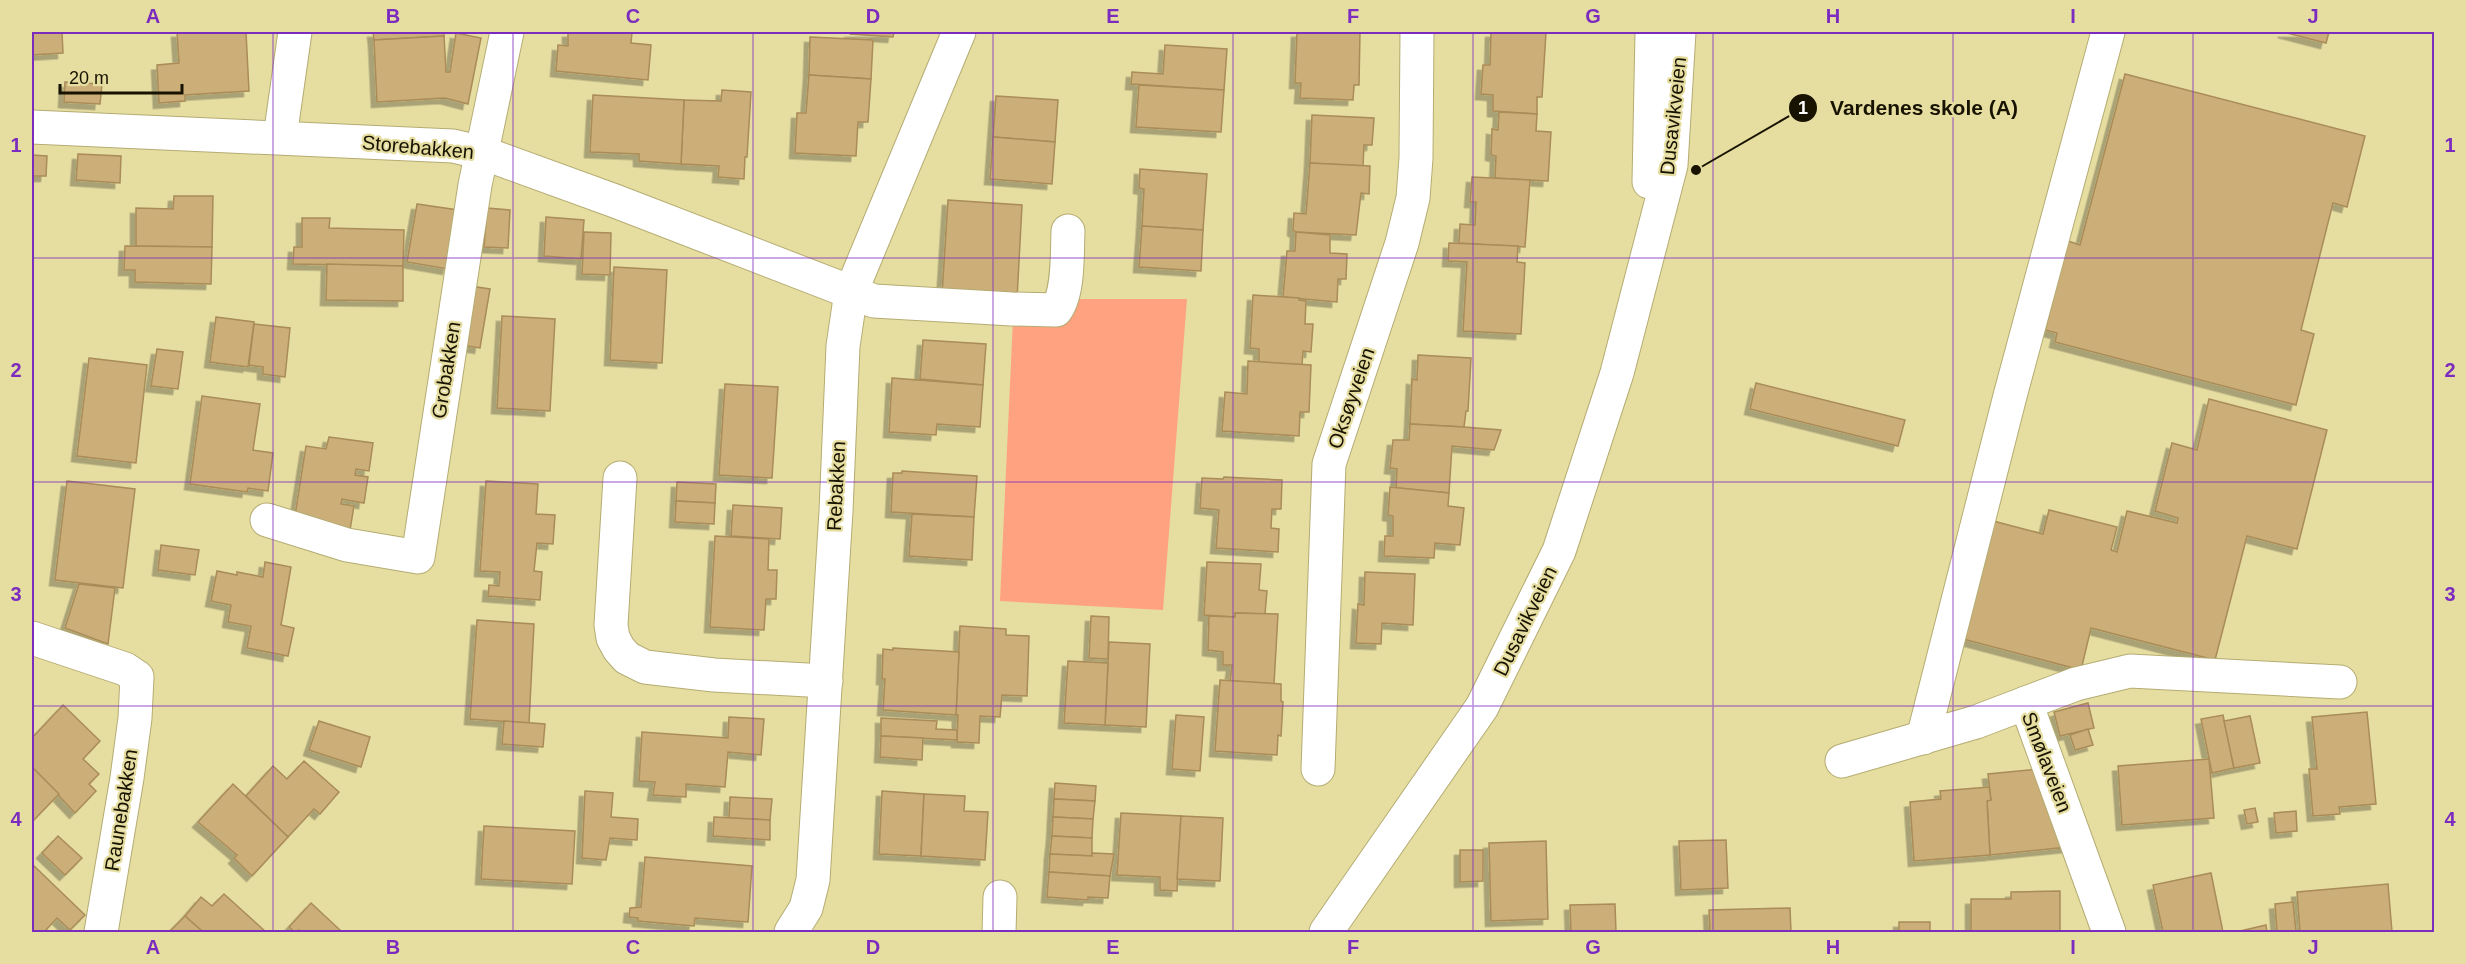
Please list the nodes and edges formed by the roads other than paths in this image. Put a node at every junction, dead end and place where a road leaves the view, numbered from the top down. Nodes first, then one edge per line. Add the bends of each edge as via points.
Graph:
1 (295, 32) edge
2 (507, 32) edge
3 (959, 32) edge
4 (1417, 32) edge
5 (1652, 32) edge
6 (1679, 32) edge
7 (2108, 32) edge
8 (32, 127) edge
9 (280, 137) junction
10 (483, 153) junction
11 (1068, 231) dead end
12 (1643, 270) junction
13 (851, 292) junction
14 (620, 478) dead end
15 (267, 520) dead end
16 (32, 638) edge
17 (826, 681) junction
18 (2340, 682) dead end
19 (2026, 703) junction
20 (1923, 738) junction
21 (1842, 761) dead end
22 (1318, 769) dead end
23 (1000, 897) dead end
24 (101, 933) edge
25 (790, 933) edge
26 (999, 933) edge
27 (1326, 933) edge
28 (2109, 933) edge

1 - 9 street
2 - 10 street, Grobakken
3 - 13 street, Rebakken
4 - 22 street, Oksøyveien via 1413,198 1402,243 1329,464
5 - 12 street, Dusavikveien
6 - 12 street, Dusavikveien via 1671,165
7 - 20 street
8 - 9 street, Storebakken
9 - 10 street, Storebakken via 453,146
10 - 13 street, Storebakken
10 - 15 street, Grobakken via 418,557 347,545
11 - 13 street via 1065,280 1061,304 1056,310 874,301
12 - 27 street, Dusavikveien via 1617,373 1559,551 1482,707
13 - 17 street, Rebakken via 843,346
14 - 17 street via 611,625 613,638 627,658 645,668 674,672
16 - 24 street, Raunebakken via 133,672 137,677 127,778
17 - 25 street, Rebakken via 813,880 806,908
18 - 19 street via 2130,671 2076,684
19 - 20 street, Smølaveien
19 - 28 street, Smølaveien
20 - 21 street, Smølaveien
23 - 26 street

